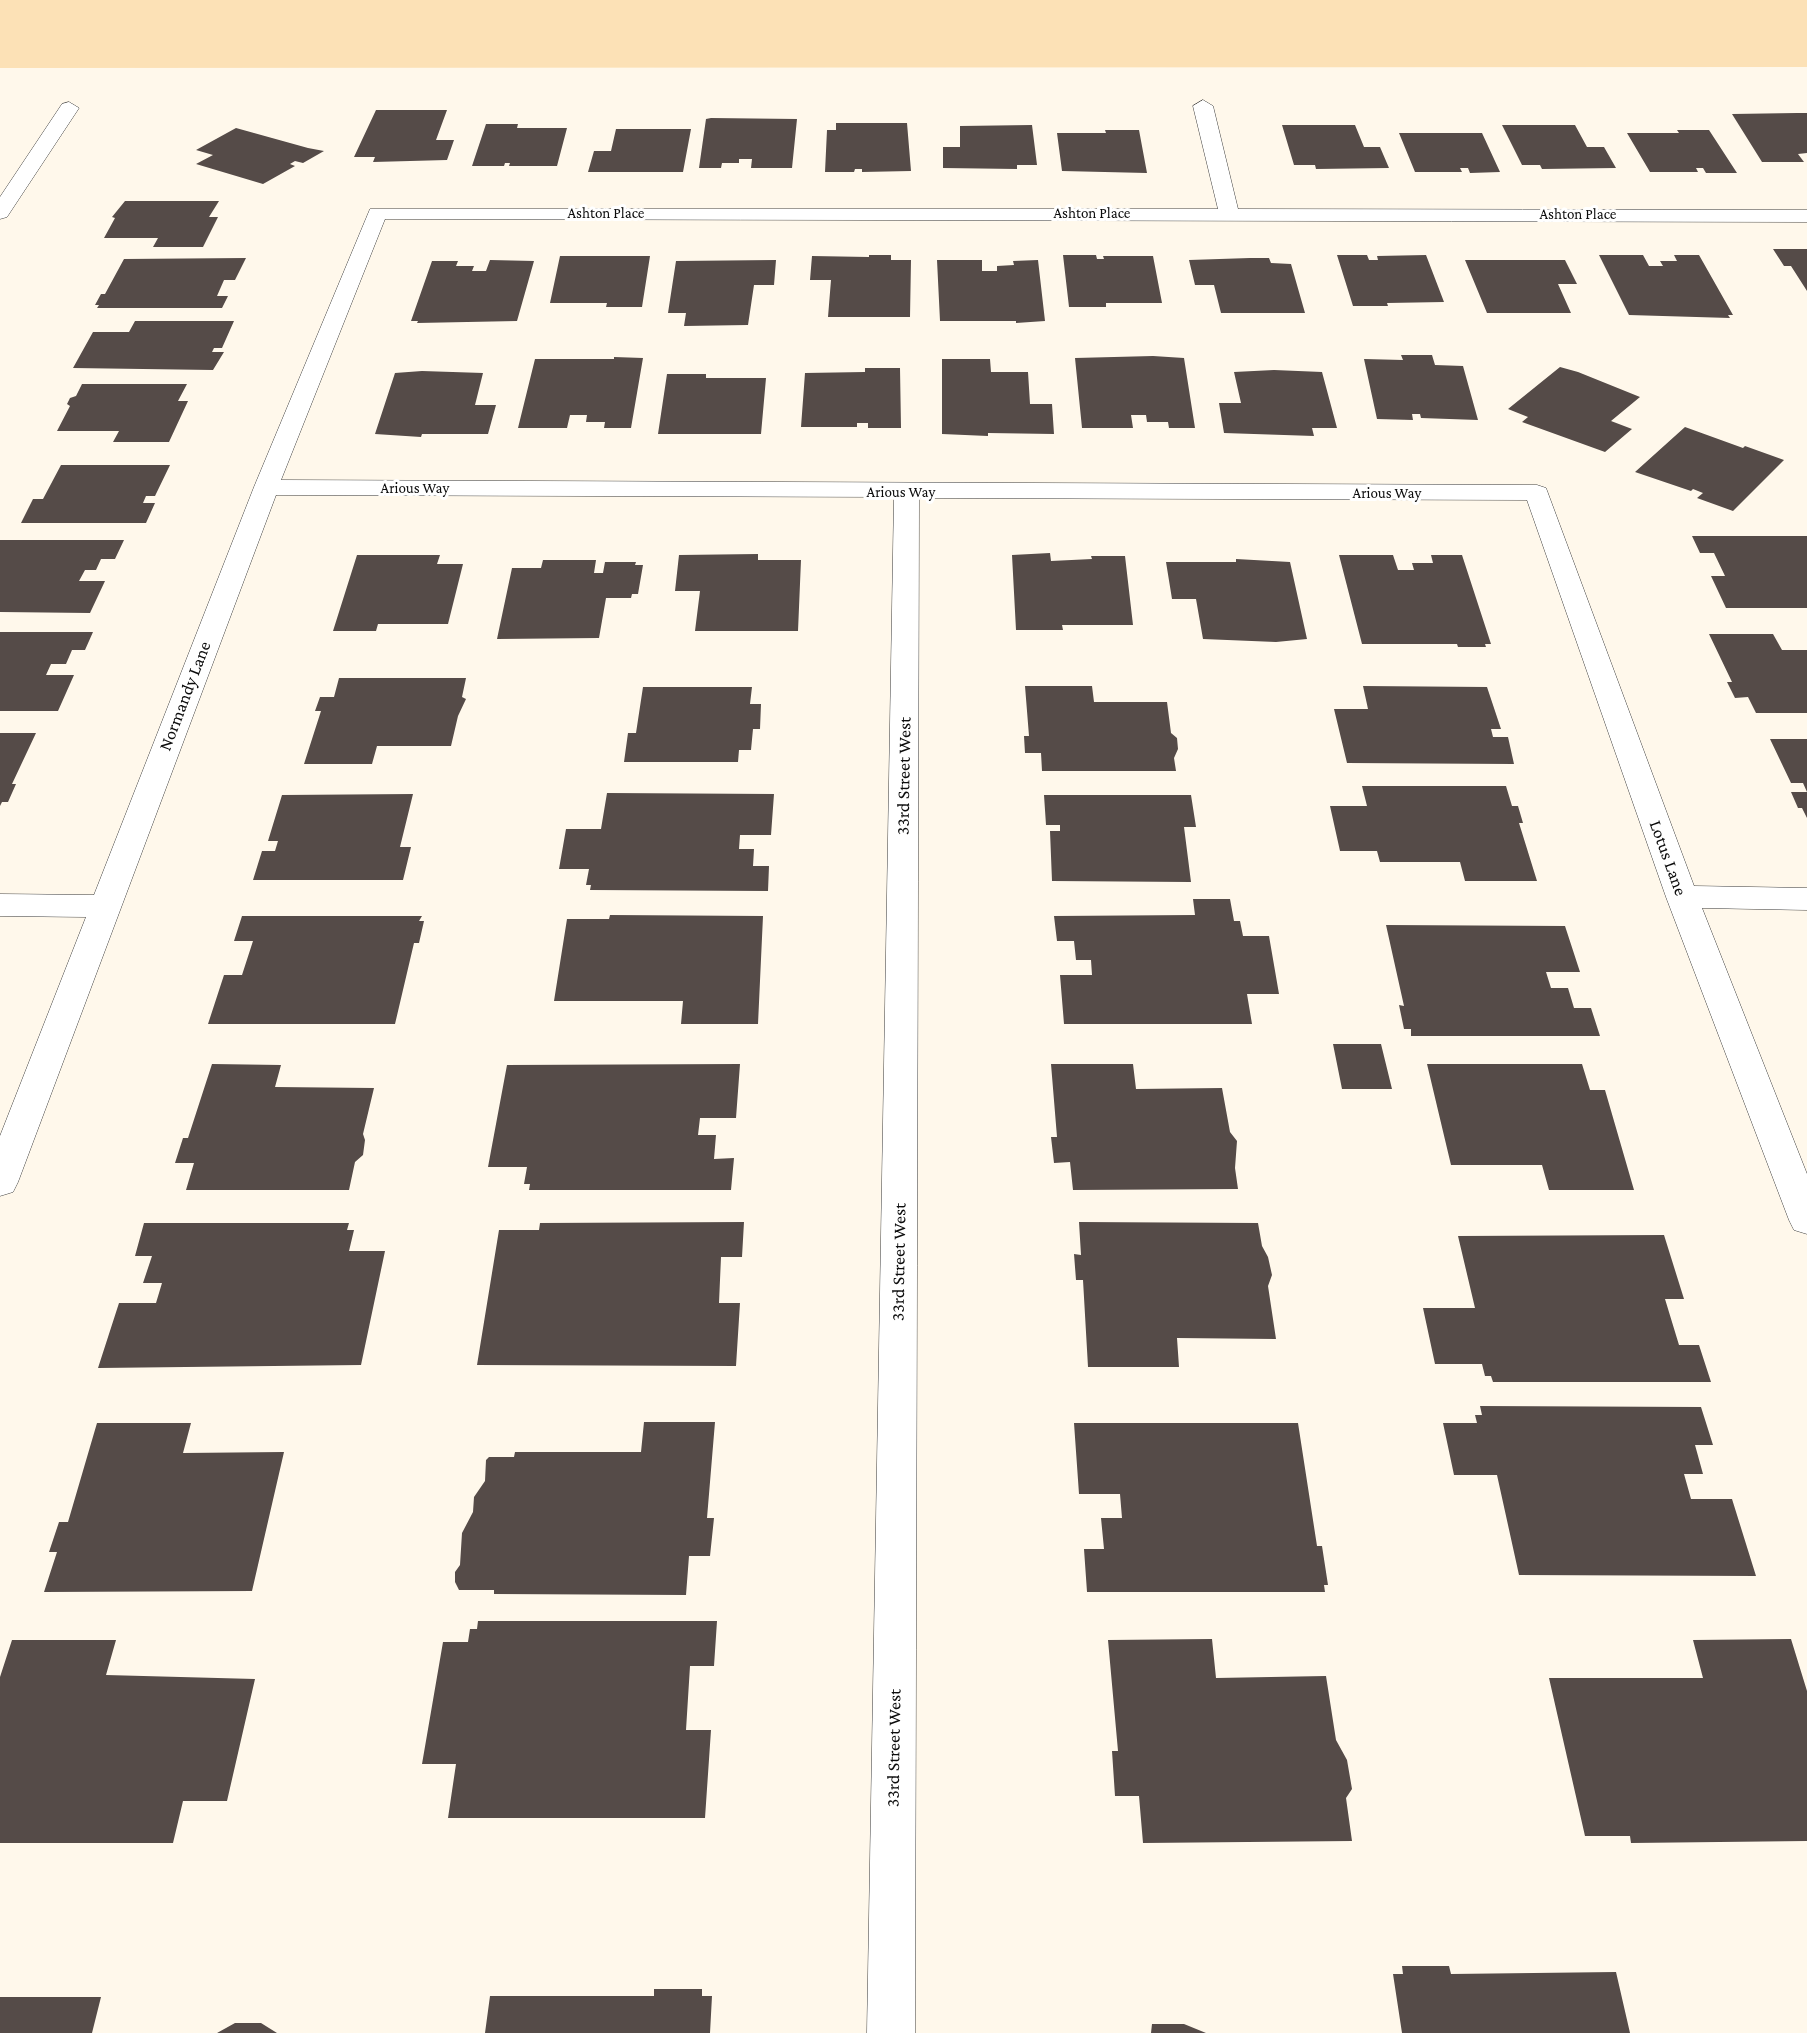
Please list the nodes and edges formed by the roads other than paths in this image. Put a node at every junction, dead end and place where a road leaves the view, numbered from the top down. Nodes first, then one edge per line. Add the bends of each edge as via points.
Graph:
1 (1203, 106) dead end
2 (69, 108) dead end
3 (0, 213) edge
4 (377, 213) joint
5 (1229, 213) junction
6 (1807, 216) edge
7 (266, 487) junction
8 (907, 492) junction
9 (1536, 493) joint
10 (1682, 897) junction
11 (1807, 899) edge
12 (0, 905) edge
13 (104, 906) junction
14 (0, 1182) edge
15 (1807, 1220) edge
16 (891, 2033) edge

1 - 5 street
2 - 3 street
4 - 5 street, Ashton Place
4 - 7 street, Normandy Lane
5 - 6 street, Ashton Place
7 - 8 street, Arious Way
7 - 13 street, Normandy Lane
8 - 9 street, Arious Way
8 - 16 street, 33rd Street West
9 - 10 street, Lotus Lane
10 - 11 street
10 - 15 street, Lotus Lane
12 - 13 street
13 - 14 street, Normandy Lane

